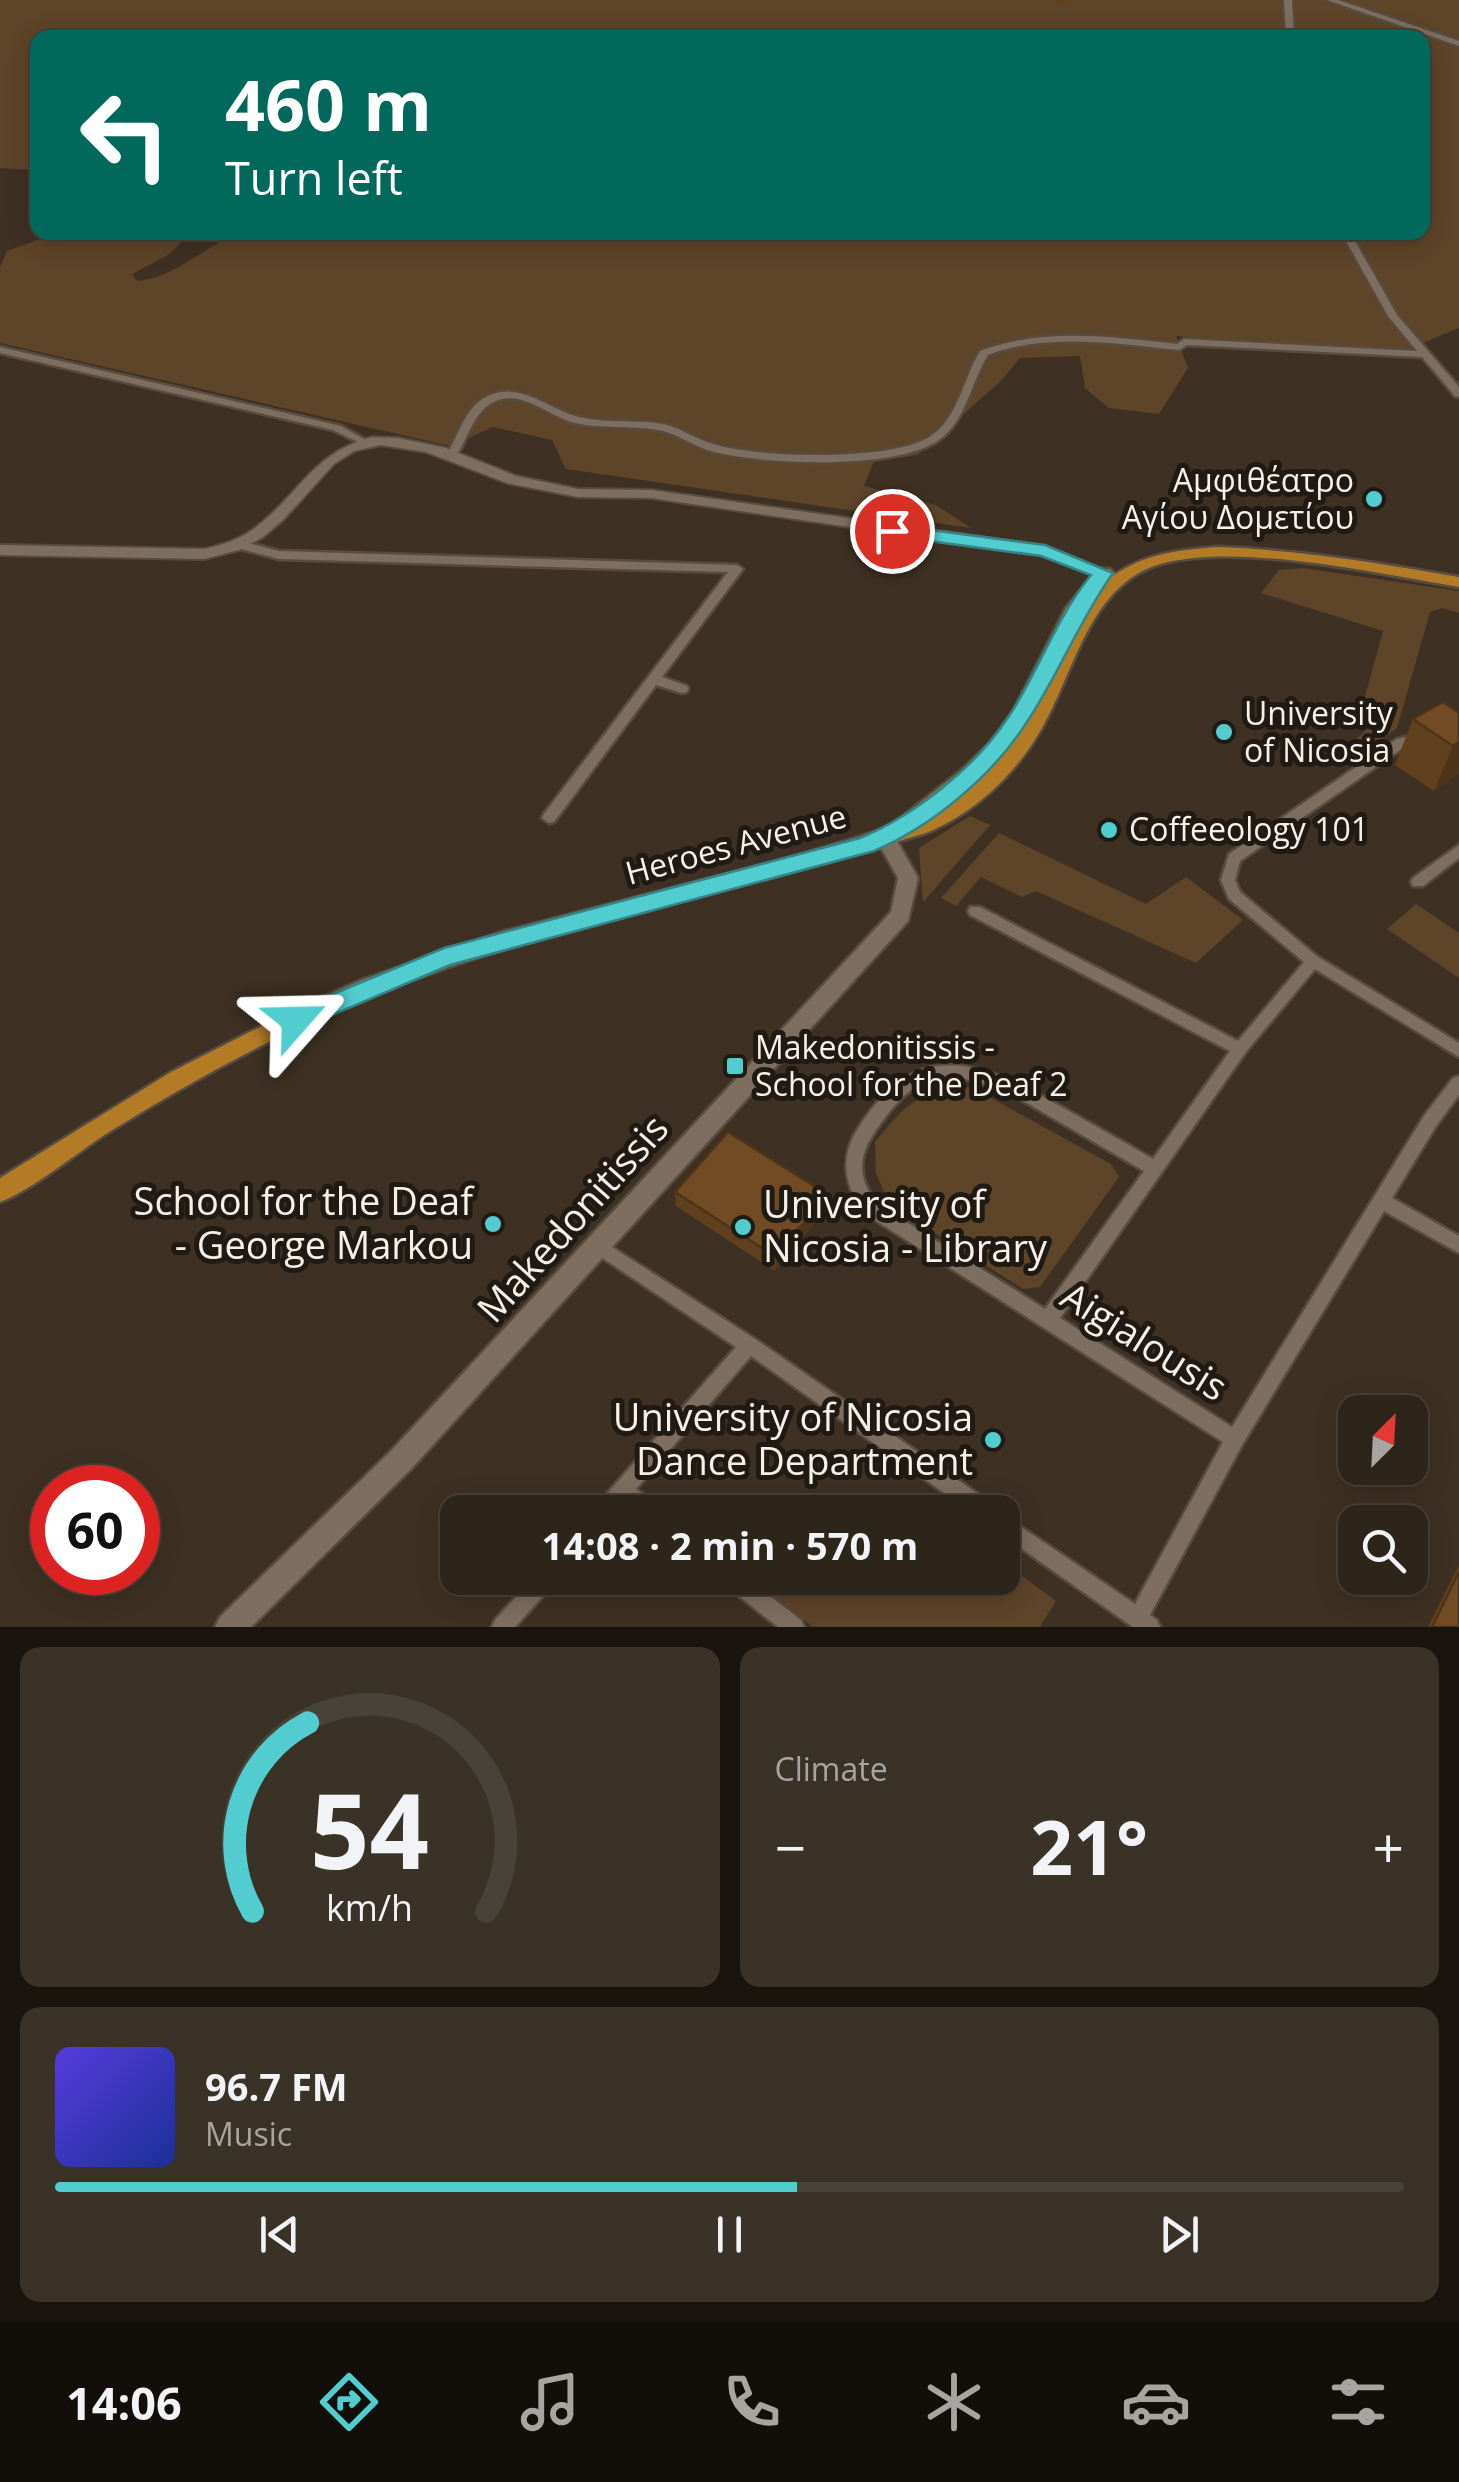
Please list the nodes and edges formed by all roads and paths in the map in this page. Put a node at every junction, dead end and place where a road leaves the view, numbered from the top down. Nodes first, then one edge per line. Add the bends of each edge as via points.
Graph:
1 (1288, 0) edge
2 (1331, 0) edge
3 (1290, 30) edge
4 (1418, 30) edge
5 (1430, 34) edge
6 (1459, 44) edge
7 (1350, 240) edge
8 (0, 350) edge
9 (1424, 354) junction
10 (1459, 394) edge
11 (366, 442) junction
12 (431, 449) junction
13 (452, 453) junction
14 (651, 494) junction
15 (242, 545) junction
16 (0, 550) edge
17 (1459, 572) edge
18 (1109, 576) junction
19 (1459, 582) edge
20 (656, 680) junction
21 (682, 688) dead end
22 (1443, 742) edge
23 (549, 818) dead end
24 (888, 836) junction
25 (1459, 850) edge
26 (1418, 882) dead end
27 (975, 910) dead end
28 (1313, 961) junction
29 (1240, 1049) junction
30 (1459, 1051) edge
31 (1459, 1083) edge
32 (1156, 1169) junction
33 (0, 1191) edge
34 (1381, 1201) junction
35 (1459, 1245) edge
36 (598, 1246) junction
37 (1048, 1320) junction
38 (749, 1345) junction
39 (1236, 1439) junction
40 (624, 1491) junction
41 (620, 1495) edge
42 (629, 1495) edge
43 (963, 1495) edge
44 (1020, 1536) edge
45 (531, 1595) edge
46 (754, 1595) edge
47 (1144, 1623) edge
48 (230, 1627) edge
49 (502, 1627) edge
50 (794, 1627) edge

1 - 3 street
2 - 4 street
5 - 6 street
7 - 9 street
8 - 11 street via 337,428
9 - 10 street
9 - 13 street via 1184,342 1017,344 984,354 961,407 931,441 879,456 710,447 670,428 585,421 531,397 498,396 473,413
11 - 12 street
11 - 15 street via 333,458 273,524
12 - 13 street
12 - 14 street via 512,480 578,494
13 - 14 street via 502,469
14 - 18 street via 1045,551
15 - 16 street via 204,554
15 - 20 street via 279,555 736,569
17 - 18 main road via 1207,542 1143,553
18 - 19 main road via 1150,561 1224,551
18 - 24 main road, Heroes Avenue via 1034,726 1000,771 923,827
20 - 21 street
20 - 23 street
22 - 28 street via 1402,742 1234,858 1229,888
24 - 33 main road, Heroes Avenue via 500,940 384,980 161,1092
24 - 36 main road, Makedonitissis via 908,878 901,916
25 - 26 street
27 - 29 street
28 - 29 street
28 - 30 street
29 - 32 street
31 - 34 street
32 - 37 street
32 - 37 street, Aigialousis via 1014,1086 974,1070 920,1075 866,1129 853,1156 853,1175 870,1208
34 - 35 street
34 - 39 street
36 - 38 street
36 - 48 main road, Makedonitissis via 401,1460
37 - 39 street, Aigialousis
38 - 40 street
38 - 43 street
39 - 47 street
40 - 41 street
40 - 42 street
44 - 47 street
45 - 49 street
46 - 50 street

